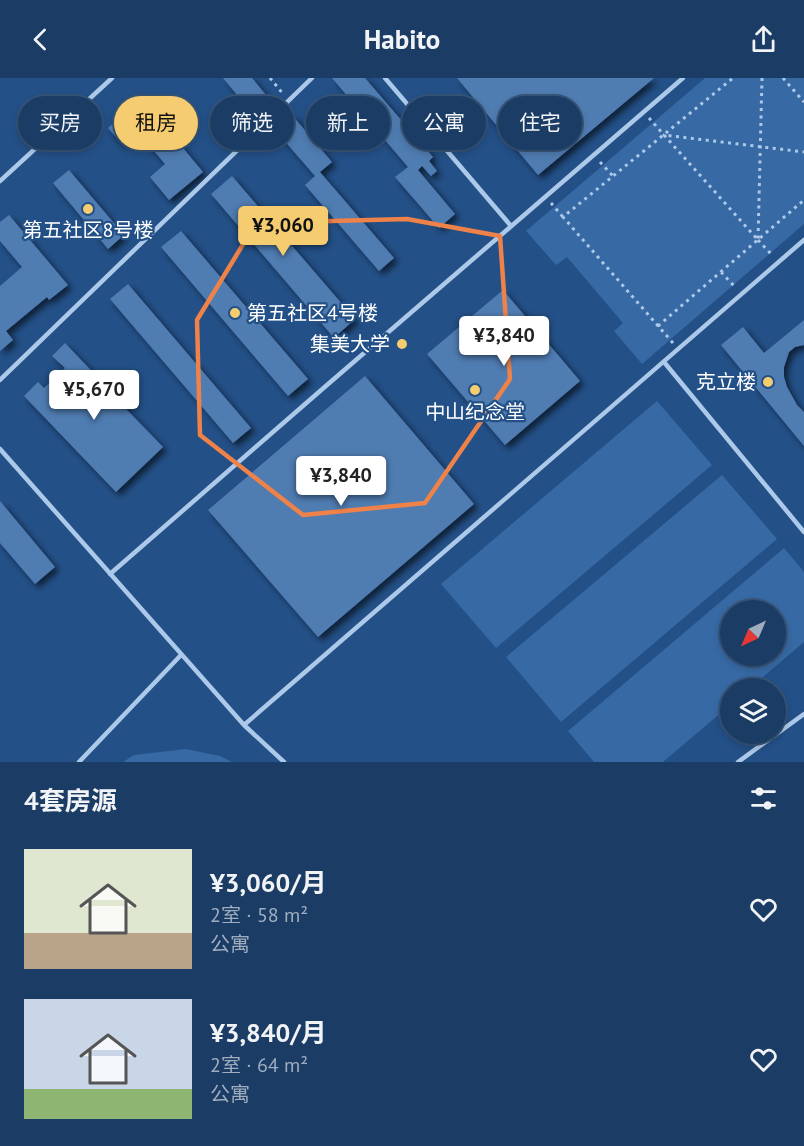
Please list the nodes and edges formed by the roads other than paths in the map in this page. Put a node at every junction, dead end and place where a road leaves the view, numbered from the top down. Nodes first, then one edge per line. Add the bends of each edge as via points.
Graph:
1 (111, 78) edge
2 (312, 78) edge
3 (385, 78) edge
4 (683, 78) edge
5 (0, 181) edge
6 (511, 226) junction
7 (804, 240) edge
8 (664, 362) junction
9 (0, 380) edge
10 (0, 449) edge
11 (804, 532) edge
12 (110, 574) junction
13 (182, 655) junction
14 (804, 714) edge
15 (244, 725) junction
16 (79, 762) edge
17 (284, 762) edge
18 (738, 762) edge

1 - 5 lane
2 - 9 lane
3 - 6 lane
4 - 6 lane
6 - 12 lane
7 - 8 lane
8 - 11 lane
8 - 15 lane
10 - 12 lane
12 - 13 lane
13 - 15 lane
13 - 16 lane
14 - 18 lane
15 - 17 lane

